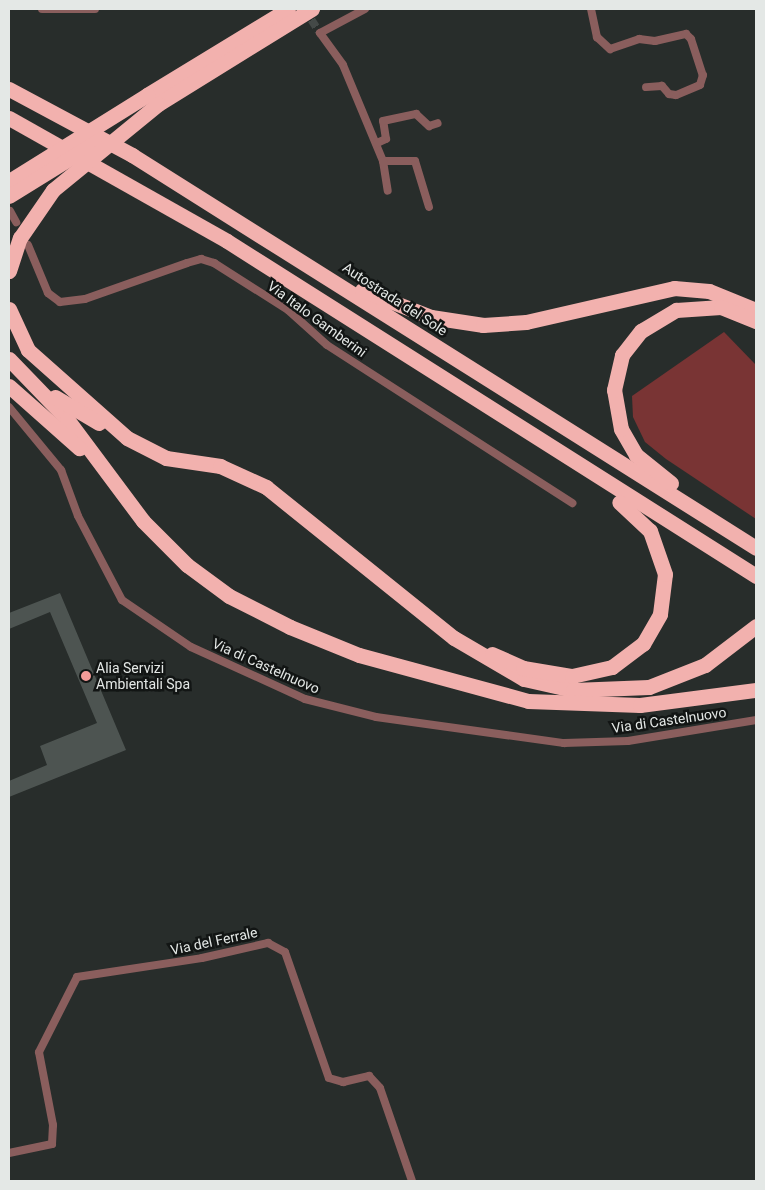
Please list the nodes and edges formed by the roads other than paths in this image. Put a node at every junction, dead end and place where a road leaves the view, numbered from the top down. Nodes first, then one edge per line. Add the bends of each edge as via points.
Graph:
1 (42, 9) edge
2 (95, 9) edge
3 (288, 9) edge
4 (312, 9) edge
5 (365, 9) edge
6 (591, 9) edge
7 (64, 10) edge
8 (646, 87) dead end
9 (9, 89) edge
10 (152, 100) junction
11 (9, 118) edge
12 (438, 123) dead end
13 (377, 143) junction
14 (383, 161) junction
15 (9, 181) edge
16 (388, 191) dead end
17 (9, 196) edge
18 (429, 207) dead end
19 (10, 212) edge
20 (16, 222) dead end
21 (28, 245) dead end
22 (9, 271) edge
23 (330, 277) junction
24 (9, 309) edge
25 (756, 310) edge
26 (756, 321) edge
27 (9, 350) edge
28 (9, 359) edge
29 (9, 386) edge
30 (9, 407) edge
31 (127, 438) junction
32 (588, 470) junction
33 (113, 480) junction
34 (572, 503) dead end
35 (714, 522) junction
36 (756, 548) edge
37 (756, 576) edge
38 (756, 626) edge
39 (454, 638) junction
40 (756, 638) edge
41 (756, 690) edge
42 (611, 705) junction
43 (756, 720) edge
44 (9, 1153) edge
45 (412, 1181) edge

1 - 7 street
2 - 7 street
3 - 10 highway
4 - 10 highway
5 - 13 street via 320,33 343,65
6 - 8 street via 597,37 610,49 639,39 655,41 686,34 691,39 702,75 700,85 676,95 669,94 662,86
9 - 23 highway, Autostrada del Sole via 132,155
10 - 15 highway, bridge
10 - 17 highway, bridge
10 - 22 highway, bridge via 53,190 20,238
11 - 32 highway via 227,241
12 - 13 street via 429,126 416,114 383,121 386,139
13 - 14 street
14 - 16 street
14 - 18 street via 415,161
19 - 20 street
21 - 34 street, Via Italo Gamberini via 48,293 60,302 85,299 202,259 214,264 288,310 327,345
23 - 25 highway via 431,317 483,324 526,322 674,288 709,291
23 - 35 highway, Autostrada del Sole
24 - 31 highway via 28,350
26 - 35 highway via 721,307 676,310 641,331 622,355 616,374 614,407 631,449 647,467 711,508
27 - 31 highway via 60,402
28 - 33 highway via 66,419
29 - 33 highway
30 - 43 street, Via di Castelnuovo via 61,470 82,523 122,600 191,647 305,700 376,717 564,743 628,741
31 - 39 highway via 166,458 220,466 266,487
32 - 37 highway
32 - 39 highway via 592,484 635,512 662,558 665,594 660,614 642,644 612,667 561,676 523,668
33 - 42 highway via 143,521 187,565 228,596 290,627 448,682 528,701
35 - 36 highway, Autostrada del Sole
38 - 39 highway via 705,665 656,684 624,690 573,690 524,679
40 - 42 highway via 727,661 688,683
41 - 42 highway
44 - 45 street, Via del Ferrale via 52,1144 53,1125 39,1052 77,977 202,958 268,943 284,952 329,1078 344,1082 369,1076 378,1083

